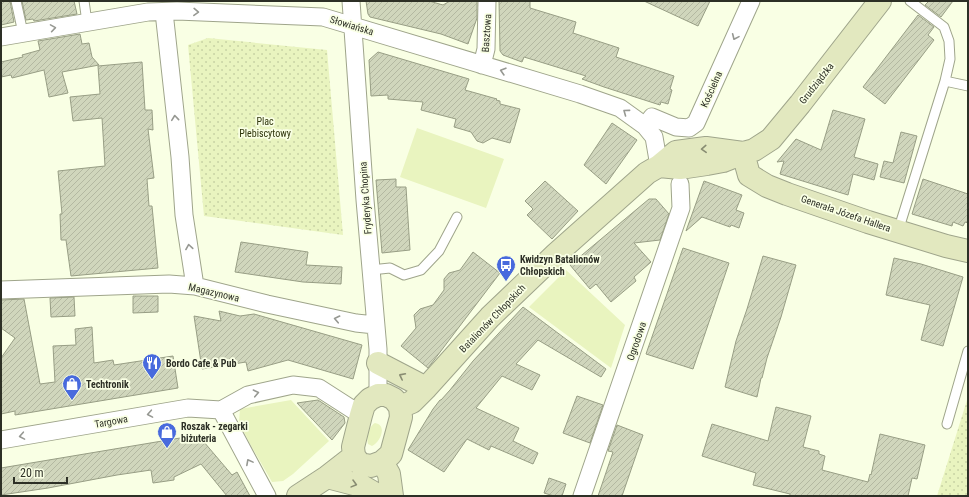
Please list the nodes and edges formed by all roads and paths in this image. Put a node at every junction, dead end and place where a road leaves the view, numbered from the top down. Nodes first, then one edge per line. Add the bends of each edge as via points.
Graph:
1 (16, 1) edge
2 (84, 1) edge
3 (351, 1) edge
4 (488, 1) edge
5 (751, 1) edge
6 (880, 1) edge
7 (910, 1) edge
8 (153, 8) edge
9 (87, 22) junction
10 (353, 26) junction
11 (23, 33) junction
12 (1, 37) edge
13 (482, 65) junction
14 (945, 81) junction
15 (968, 86) edge
16 (645, 126) junction
17 (743, 153) junction
18 (659, 166) junction
19 (680, 184) dead end
20 (457, 217) dead end
21 (898, 231) junction
22 (968, 251) edge
23 (371, 270) junction
24 (195, 286) junction
25 (1, 290) edge
26 (375, 325) junction
27 (968, 351) edge
28 (378, 363) junction
29 (426, 388) junction
30 (378, 395) junction
31 (400, 407) junction
32 (221, 410) junction
33 (361, 414) junction
34 (946, 424) dead end
35 (1, 440) edge
36 (354, 456) junction
37 (382, 462) junction
38 (327, 477) junction
39 (267, 496) edge
40 (298, 496) edge
41 (379, 496) edge
42 (392, 496) edge
43 (582, 496) edge

1 - 11 lane
2 - 9 lane
3 - 10 street, Fryderyka Chopina
4 - 13 street, Basztowa via 486,49
5 -> 16 street, Kościelna via 696,124 689,128 676,127 652,117
6 - 17 street, Grudziądzka via 771,138 754,150
7 - 14 lane via 944,27 949,41 950,59
8 - 9 street, Słowiańska
8 -> 10 street, Słowiańska via 323,17
24 -> 8 street via 184,215 180,157
11 -> 9 street, Słowiańska
10 - 13 street, Słowiańska
10 - 23 street, Fryderyka Chopina
11 - 12 street, Słowiańska
16 -> 13 street, Słowiańska via 620,108 604,102
14 - 15 lane
14 - 21 lane
16 - 18 street, Słowiańska via 654,137
17 - 18 street via 707,164 680,168
17 - 21 street, Generała Józefa Hallera via 749,175 767,186
18 - 29 street, Batalionów Chłopskich via 647,173 556,254 490,317
19 - 43 street, Ogrodowa via 681,208
20 - 23 lane via 439,251 421,270 404,275 390,268
21 - 22 street, Generała Józefa Hallera
23 - 26 street, Fryderyka Chopina
24 - 25 street, Magazynowa via 169,284
26 -> 24 street, Magazynowa via 267,304
26 - 28 street, Fryderyka Chopina
27 - 34 lane
29 -> 28 street
28 - 30 street, Fryderyka Chopina
29 - 31 street, Batalionów Chłopskich via 412,402
30 - 31 street via 394,399
30 - 33 street via 370,398
31 - 37 street via 401,417 391,454
32 -> 33 street via 248,395 293,385 319,388
32 -> 35 street, Targowa via 188,408
39 -> 32 street
33 - 36 street via 353,447
36 - 37 street via 360,464 371,466
36 - 38 street
37 - 42 street via 389,474
38 - 40 street
38 -> 41 street via 362,486

